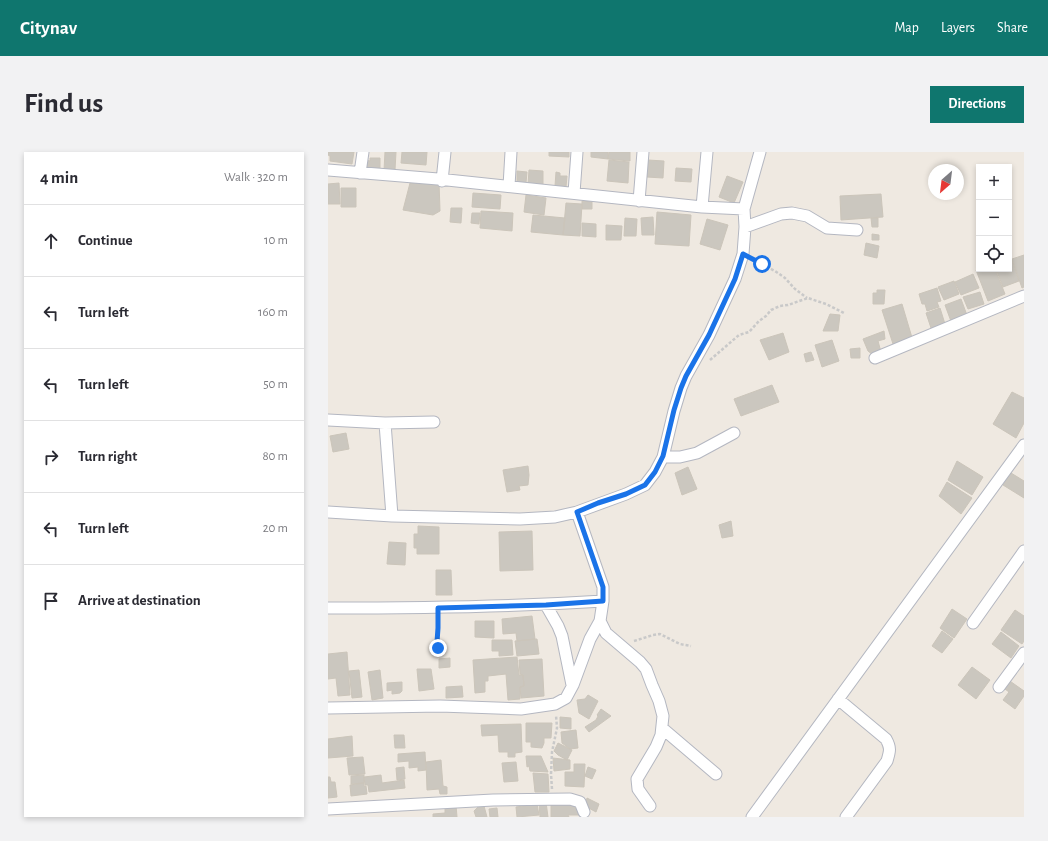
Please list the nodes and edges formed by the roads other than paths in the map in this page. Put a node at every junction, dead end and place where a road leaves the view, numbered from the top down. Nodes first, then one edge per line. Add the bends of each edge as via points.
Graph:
1 (363, 152) edge
2 (445, 152) edge
3 (511, 152) edge
4 (577, 152) edge
5 (643, 152) edge
6 (707, 152) edge
7 (760, 152) edge
8 (328, 170) edge
9 (360, 174) junction
10 (442, 181) junction
11 (509, 186) junction
12 (574, 193) junction
13 (639, 201) junction
14 (702, 207) junction
15 (744, 209) junction
16 (745, 227) junction
17 (857, 230) dead end
18 (1024, 296) edge
19 (875, 358) dead end
20 (328, 420) edge
21 (434, 422) dead end
22 (385, 423) junction
23 (734, 433) dead end
24 (1024, 445) edge
25 (663, 456) junction
26 (328, 512) edge
27 (577, 512) junction
28 (392, 516) junction
29 (1024, 551) edge
30 (603, 601) junction
31 (546, 605) junction
32 (328, 608) edge
33 (600, 621) junction
34 (973, 623) dead end
35 (1022, 660) edge
36 (573, 685) junction
37 (999, 687) dead end
38 (838, 699) junction
39 (328, 708) edge
40 (662, 728) junction
41 (716, 774) dead end
42 (650, 806) dead end
43 (328, 809) edge
44 (584, 812) dead end
45 (752, 817) edge
46 (846, 817) edge

1 - 9 street
2 - 10 street
3 - 11 street
4 - 12 street
5 - 13 street
6 - 14 street
7 - 15 street
8 - 9 street
9 - 10 street
10 - 11 street
11 - 12 street
12 - 13 street
13 - 14 street
14 - 15 street
15 - 16 street
16 - 17 street via 781,214 792,213 807,216 827,228
16 - 25 street via 743,254 735,279 681,388
18 - 19 street
20 - 22 street
21 - 22 street
22 - 28 street
23 - 25 street via 697,453 680,457
24 - 38 street
25 - 27 street via 645,485
26 - 28 street
27 - 28 street via 555,517 520,519
27 - 30 street via 603,587
29 - 34 street
30 - 31 street
30 - 33 street
31 - 32 street
31 - 36 street via 562,636
33 - 36 street via 590,638
33 - 40 street via 606,633 646,669 659,700 663,716
35 - 37 street
36 - 39 street via 566,698 555,704 521,709 440,706
38 - 45 street
38 - 46 street via 886,739 891,751 887,761
40 - 41 street
40 - 42 street via 656,748 637,779 638,789
43 - 44 street via 553,799 577,800 582,804

